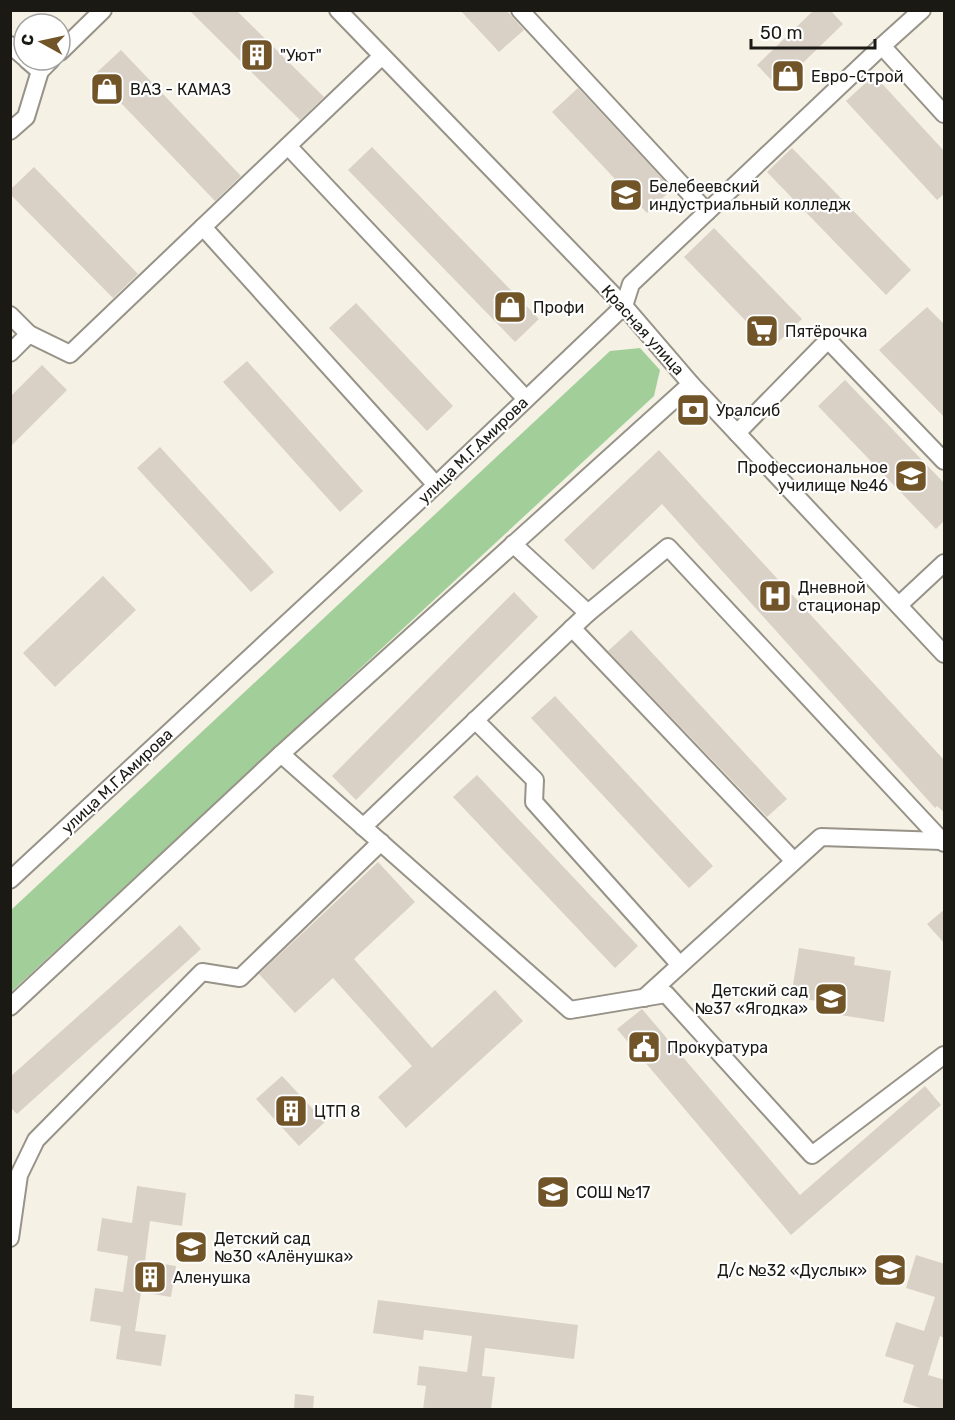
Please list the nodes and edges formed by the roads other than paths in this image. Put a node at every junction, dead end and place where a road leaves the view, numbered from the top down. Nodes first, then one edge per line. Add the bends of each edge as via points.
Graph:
1 (104, 10) edge
2 (338, 10) edge
3 (520, 10) edge
4 (922, 10) edge
5 (72, 41) edge
6 (882, 46) junction
7 (382, 56) junction
8 (37, 72) edge
9 (945, 114) edge
10 (10, 131) edge
11 (288, 146) junction
12 (707, 212) junction
13 (203, 227) junction
14 (624, 306) junction
15 (10, 315) edge
16 (29, 334) junction
17 (10, 353) edge
18 (691, 384) junction
19 (526, 399) junction
20 (737, 433) junction
21 (945, 461) edge
22 (436, 485) junction
23 (513, 544) junction
24 (945, 563) edge
25 (898, 605) junction
26 (588, 613) junction
27 (572, 628) junction
28 (945, 654) edge
29 (475, 720) junction
30 (281, 754) junction
31 (363, 827) junction
32 (943, 842) edge
33 (381, 843) junction
34 (794, 861) junction
35 (14, 871) edge
36 (680, 965) junction
37 (644, 998) junction
38 (10, 1006) edge
39 (945, 1055) edge
40 (10, 1238) edge

1 - 5 street
2 - 7 street, Красная улица
3 - 12 street
4 - 6 street, улица М.Г.Амирова
6 - 9 street
6 - 12 street, улица М.Г.Амирова
7 - 11 street
7 - 14 street, Красная улица
8 - 10 street via 26,117
11 - 13 street
11 - 19 street
12 - 14 street, улица М.Г.Амирова via 631,284
13 - 16 street via 70,354
13 - 22 street
14 - 18 street, Красная улица
14 - 19 street, улица М.Г.Амирова
15 - 16 street
16 - 17 street
18 - 20 street, Красная улица
18 - 23 street
19 - 22 street, улица М.Г.Амирова
20 - 21 street via 828,340
20 - 25 street, Красная улица
22 - 35 street, улица М.Г.Амирова
23 - 26 street
23 - 30 street
24 - 25 street
25 - 28 street, Красная улица
26 - 27 street
26 - 32 street via 668,547
27 - 29 street
27 - 34 street
29 - 31 street
29 - 36 street via 535,780 534,802
30 - 31 street
30 - 38 street
31 - 33 street
32 - 34 street via 821,837
33 - 37 street via 570,1010
33 - 40 street via 240,978 202,972 36,1140 19,1174
34 - 36 street
36 - 37 street
37 - 39 street via 666,994 813,1155

